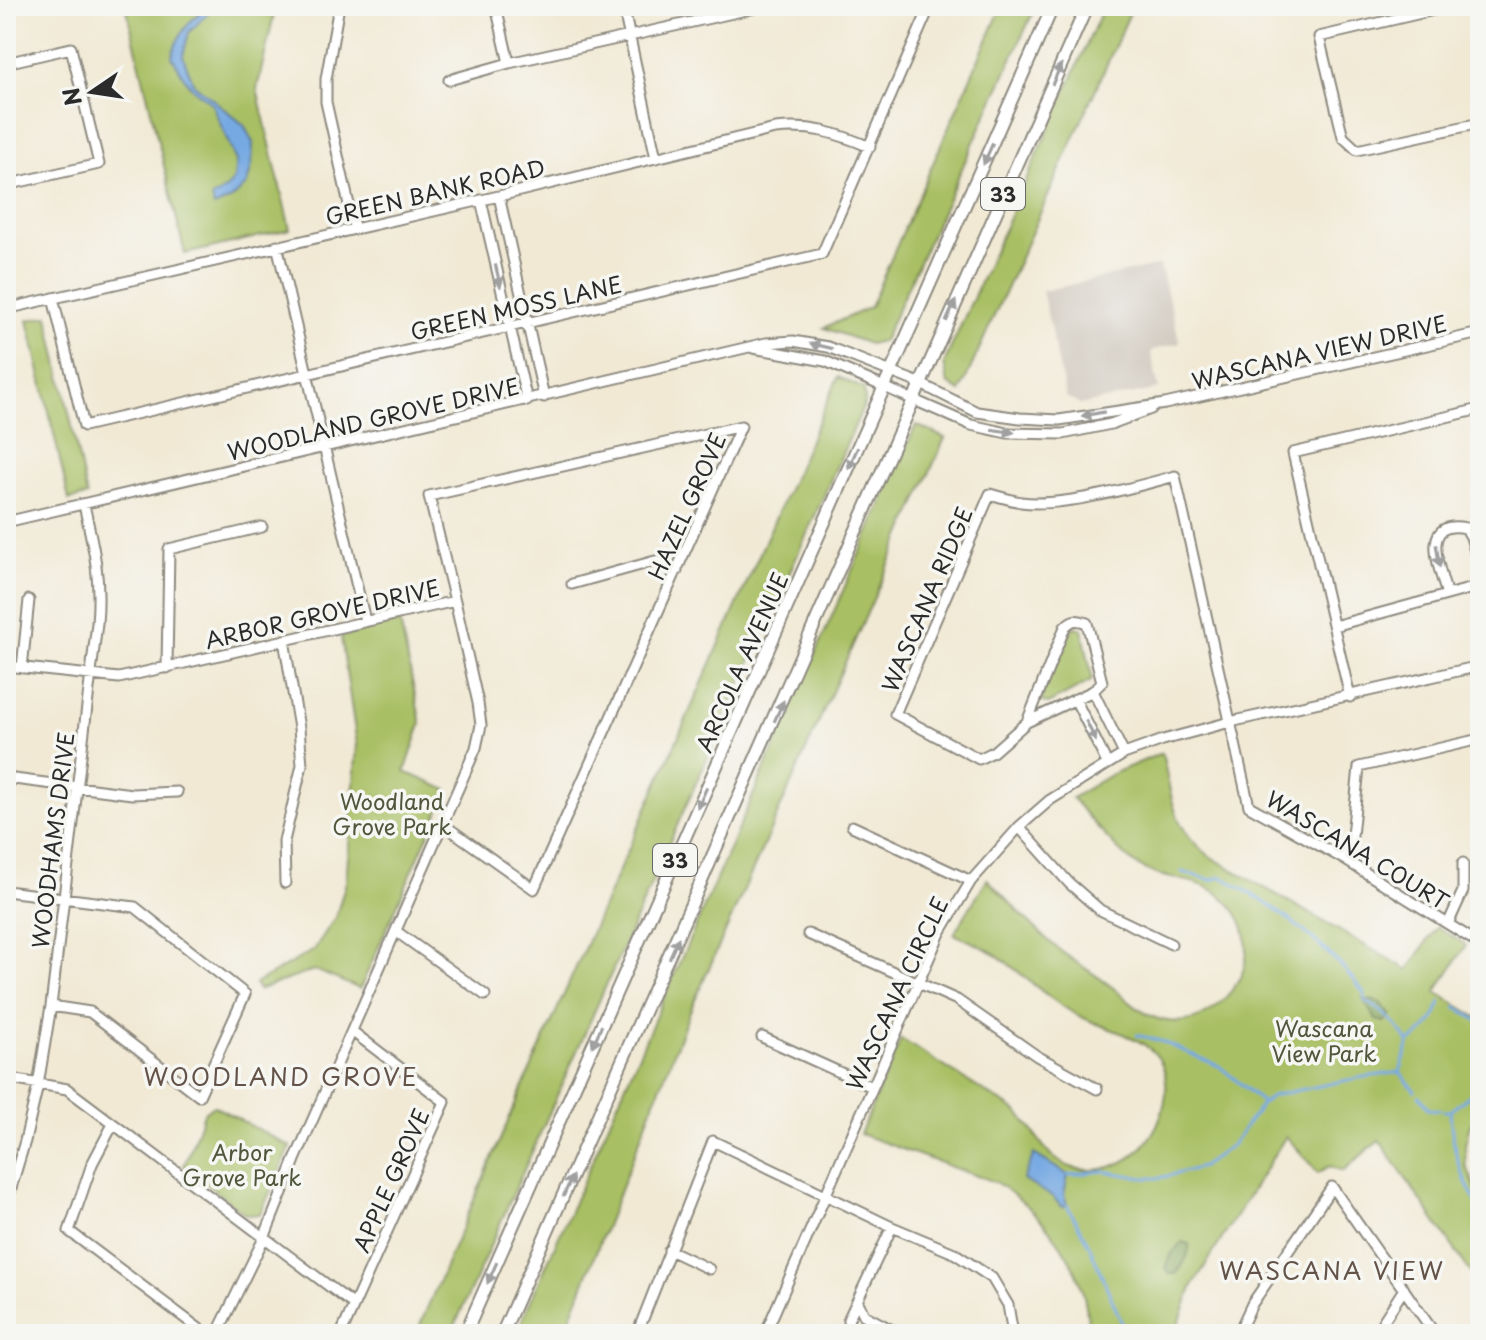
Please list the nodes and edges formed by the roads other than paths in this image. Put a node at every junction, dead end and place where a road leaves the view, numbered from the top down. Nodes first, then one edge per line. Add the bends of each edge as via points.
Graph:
1 (339, 6) edge
2 (496, 6) edge
3 (623, 6) edge
4 (764, 6) edge
5 (930, 6) edge
6 (1053, 6) edge
7 (1087, 6) edge
8 (1451, 6) edge
9 (1420, 10) edge
10 (630, 37) junction
11 (6, 63) edge
12 (509, 63) junction
13 (449, 80) dead end
14 (1480, 123) edge
15 (870, 147) junction
16 (656, 158) junction
17 (6, 185) edge
18 (499, 196) junction
19 (481, 200) junction
20 (354, 227) junction
21 (277, 245) junction
22 (53, 298) junction
23 (6, 309) edge
24 (528, 323) junction
25 (510, 327) junction
26 (1480, 333) edge
27 (747, 347) junction
28 (890, 371) junction
29 (308, 375) junction
30 (919, 383) junction
31 (884, 386) junction
32 (544, 397) junction
33 (912, 398) junction
34 (527, 401) junction
35 (1165, 404) junction
36 (1480, 409) edge
37 (324, 447) junction
38 (84, 505) junction
39 (6, 522) edge
40 (262, 527) dead end
41 (1480, 569) edge
42 (677, 571) junction
43 (572, 584) dead end
44 (1480, 586) edge
45 (1447, 595) junction
46 (29, 600) dead end
47 (455, 601) junction
48 (365, 621) junction
49 (1334, 626) junction
50 (284, 640) junction
51 (6, 666) edge
52 (1480, 666) edge
53 (22, 668) junction
54 (167, 668) junction
55 (90, 675) junction
56 (1093, 691) junction
57 (1350, 697) junction
58 (1075, 699) junction
59 (1027, 722) junction
60 (1230, 722) junction
61 (1480, 739) edge
62 (1124, 754) junction
63 (1107, 763) junction
64 (6, 778) edge
65 (76, 787) junction
66 (177, 792) dead end
67 (444, 825) junction
68 (852, 826) dead end
69 (1019, 827) junction
70 (1342, 858) junction
71 (1463, 863) dead end
72 (971, 881) junction
73 (285, 883) dead end
74 (6, 891) edge
75 (62, 897) junction
76 (1448, 924) junction
77 (397, 932) junction
78 (808, 934) dead end
79 (1171, 944) dead end
80 (1480, 944) edge
81 (918, 983) junction
82 (485, 995) dead end
83 (51, 1006) junction
84 (353, 1032) junction
85 (762, 1037) dead end
86 (6, 1078) edge
87 (38, 1085) junction
88 (872, 1087) junction
89 (1097, 1089) dead end
90 (112, 1126) junction
91 (13, 1176) junction
92 (6, 1188) edge
93 (826, 1195) junction
94 (6, 1205) edge
95 (892, 1227) junction
96 (264, 1238) junction
97 (669, 1250) junction
98 (709, 1269) dead end
99 (1404, 1289) junction
100 (858, 1302) junction
101 (354, 1305) junction
102 (206, 1334) edge
103 (217, 1334) edge
104 (341, 1334) edge
105 (465, 1334) edge
106 (502, 1334) edge
107 (637, 1334) edge
108 (765, 1334) edge
109 (852, 1334) edge
110 (892, 1334) edge
111 (1013, 1334) edge
112 (1238, 1334) edge
113 (1375, 1334) edge
114 (1435, 1334) edge

1 - 20 street via 326,102
2 - 12 street
3 - 10 street
4 - 10 street
5 - 15 street, GREEN MOSS LANE
6 -> 28 main road, ARCOLA AVENUE / 33
30 -> 7 main road, 33
8 - 9 street
9 - 14 street via 1319,37 1343,137 1357,150
10 - 12 street
10 - 16 street
11 - 17 street via 71,48 99,164
12 - 13 street
15 - 16 street, GREEN BANK ROAD via 823,130 792,127
15 - 24 street, GREEN MOSS LANE via 822,254
16 - 18 street, GREEN BANK ROAD
18 - 19 street, GREEN BANK ROAD
18 - 24 street
19 - 20 street, GREEN BANK ROAD
19 -> 25 street
20 - 21 street, GREEN BANK ROAD
21 - 22 street, GREEN BANK ROAD
21 - 29 street
22 - 23 street, GREEN BANK ROAD
22 - 29 street, GREEN MOSS LANE via 84,426
24 - 25 street, GREEN MOSS LANE
24 - 32 street
25 - 29 street, GREEN MOSS LANE
25 - 34 street
26 - 35 street, WASCANA VIEW DRIVE
28 -> 27 street, WOODLAND GROVE DRIVE via 828,347 793,341
27 - 31 street, WOODLAND GROVE DRIVE via 825,361
27 - 32 street, WOODLAND GROVE DRIVE
28 - 30 street, WASCANA VIEW DRIVE
28 - 31 main road, ARCOLA AVENUE / 33
29 - 37 street
30 - 33 main road, 33
35 -> 30 street, WASCANA VIEW DRIVE via 1059,420 1020,418 977,412
31 - 33 street, WASCANA VIEW DRIVE
31 -> 105 main road, ARCOLA AVENUE / 33
32 - 34 street, WOODLAND GROVE DRIVE
33 -> 35 street, WASCANA VIEW DRIVE via 971,425 1007,433 1063,434
106 -> 33 main road, 33
34 - 37 street, WOODLAND GROVE DRIVE
36 - 49 street via 1293,453
37 - 38 street, WOODLAND GROVE DRIVE
37 - 48 street
38 - 39 street, WOODLAND GROVE DRIVE
38 - 55 street, WOODHAMS DRIVE via 100,589
40 - 54 street via 169,549
41 -> 45 street via 1466,528 1445,528 1435,547
42 - 43 street via 655,561
42 - 47 street, HAZEL GROVE via 741,426 429,496
42 - 67 street, HAZEL GROVE via 534,889
44 - 45 street
45 - 49 street
46 - 53 street
47 - 48 street, ARBOR GROVE DRIVE
47 - 67 street, ARBOR GROVE DRIVE via 481,725
48 - 50 street, ARBOR GROVE DRIVE
49 - 57 street
50 - 54 street, ARBOR GROVE DRIVE
50 - 73 street via 302,765 284,841
51 - 53 street, ARBOR GROVE DRIVE
52 - 57 street, WASCANA CIRCLE
53 - 55 street, ARBOR GROVE DRIVE
54 - 55 street, ARBOR GROVE DRIVE via 119,678
55 - 65 street, WOODHAMS DRIVE
56 - 58 street, WASCANA RIDGE
56 - 59 street, WASCANA RIDGE via 1102,682 1091,632 1087,623 1071,621
56 - 62 street
57 - 60 street, WASCANA CIRCLE
58 - 59 street, WASCANA RIDGE
58 -> 63 street
59 - 60 street, WASCANA RIDGE via 979,759 895,714 990,494 1024,502 1070,499 1175,476
60 - 62 street, WASCANA CIRCLE
60 - 70 street, WASCANA COURT via 1249,806
61 - 70 street via 1359,767 1352,836
62 - 63 street, WASCANA CIRCLE
63 - 69 street, WASCANA CIRCLE
64 - 65 street
65 - 66 street via 132,794
65 - 75 street, WOODHAMS DRIVE
67 - 77 street, ARBOR GROVE DRIVE
68 - 72 street
69 - 72 street, WASCANA CIRCLE
69 - 79 street via 1100,910
70 - 76 street, WASCANA COURT
71 - 76 street via 1463,891
72 - 81 street, WASCANA CIRCLE
74 - 75 street
75 - 83 street, WOODHAMS DRIVE
75 - 83 street via 135,907 245,994 199,1096 90,1012
76 - 80 street, WASCANA COURT
77 - 82 street
77 - 84 street, ARBOR GROVE DRIVE
78 - 81 street
81 - 88 street, WASCANA CIRCLE
81 - 89 street via 957,1000 1037,1056
83 - 87 street, WOODHAMS DRIVE
84 - 96 street, ARBOR GROVE DRIVE
84 - 101 street, APPLE GROVE via 445,1102
85 - 88 street
86 - 87 street
87 - 90 street via 67,1089
87 - 91 street, WOODHAMS DRIVE
88 - 93 street, WASCANA CIRCLE
90 - 96 street
90 - 102 street via 92,1164 69,1231
91 - 92 street, WOODHAMS DRIVE
91 - 94 street, WOODHAMS DRIVE
93 - 95 street
93 - 97 street via 713,1141
93 - 108 street, WASCANA CIRCLE
95 - 100 street
95 - 111 street via 954,1253 992,1278 1008,1305
96 - 101 street
96 - 103 street, ARBOR GROVE DRIVE
97 - 98 street
97 - 107 street
99 - 112 street via 1332,1187 1252,1304
99 - 113 street
99 - 114 street
100 - 109 street via 848,1320
100 - 110 street via 864,1315
101 - 104 street, APPLE GROVE

